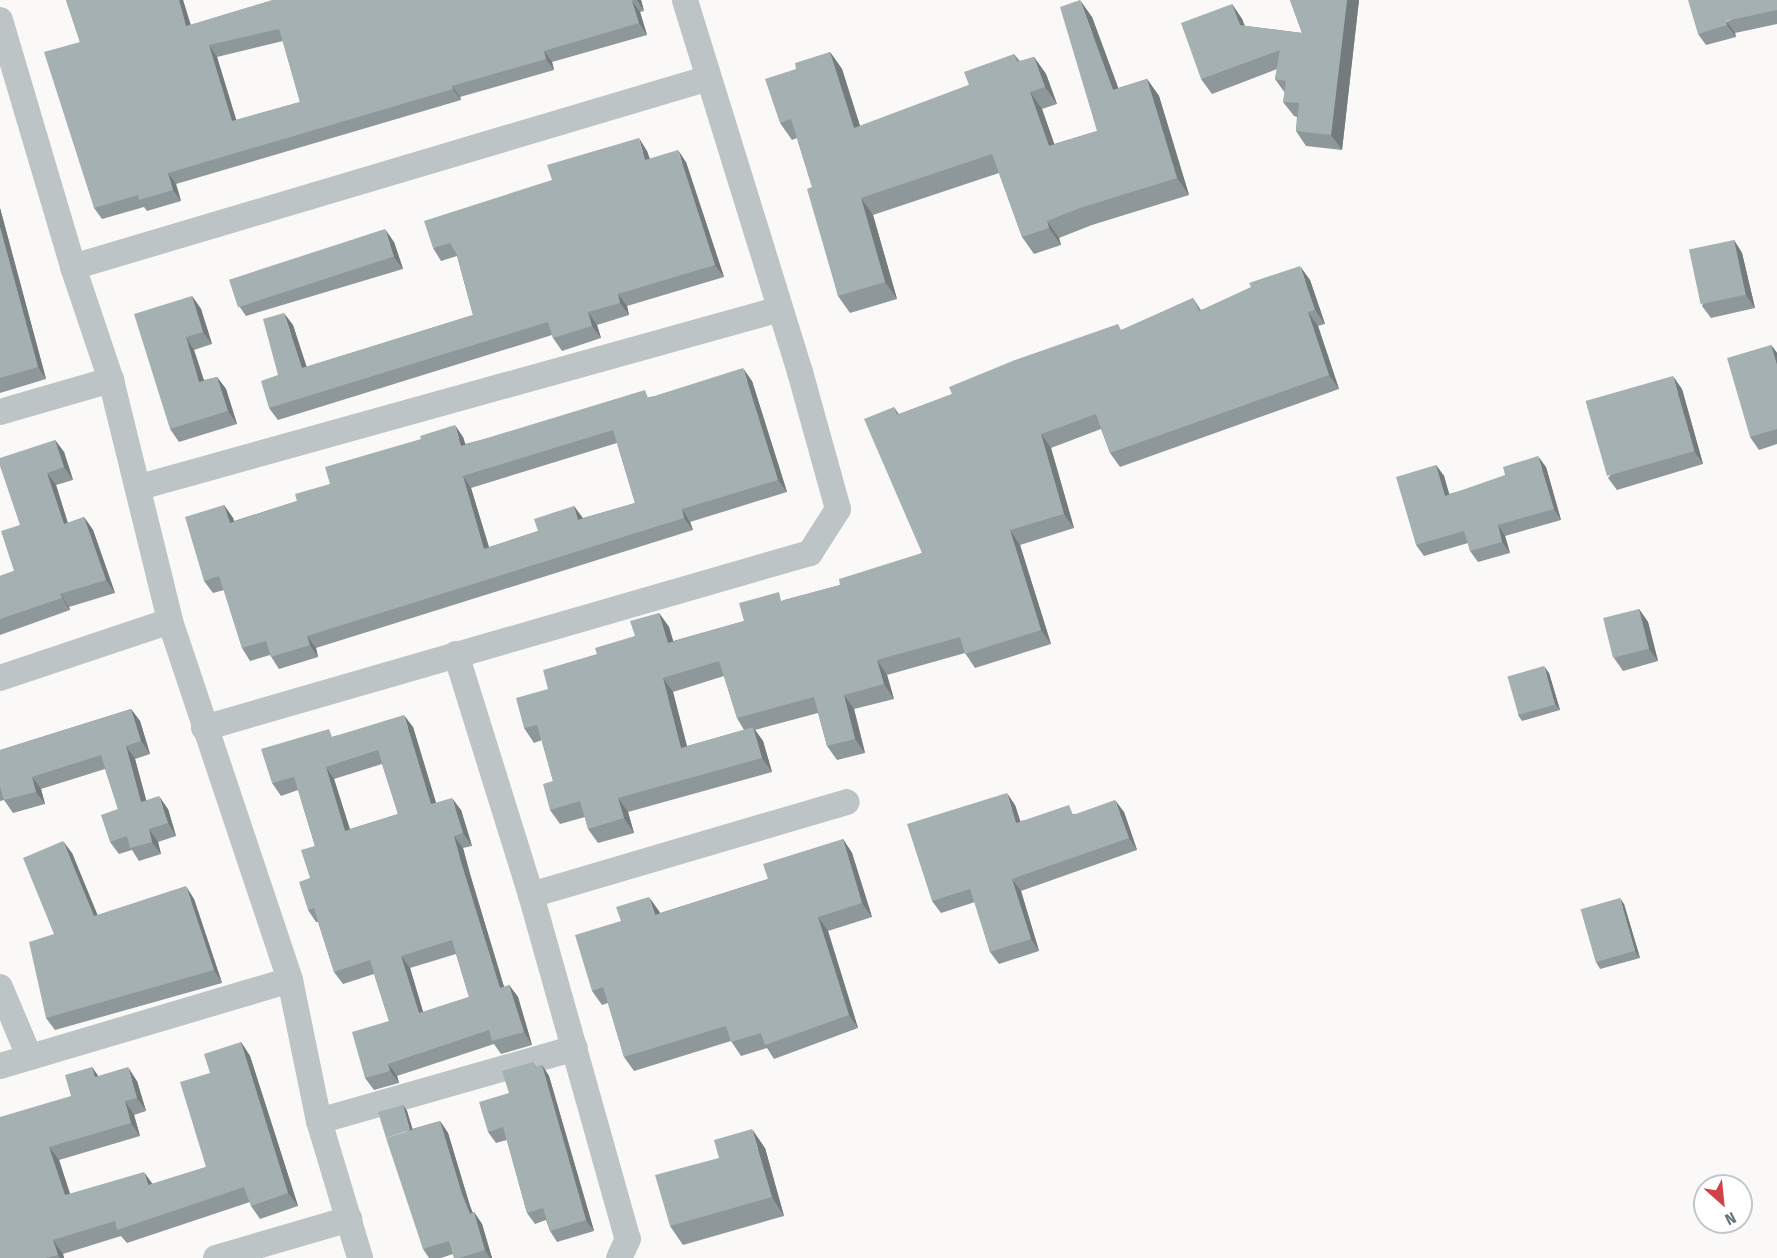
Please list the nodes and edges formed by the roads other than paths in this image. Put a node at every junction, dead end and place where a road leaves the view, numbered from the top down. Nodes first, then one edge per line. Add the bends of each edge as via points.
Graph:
1 (685, 0) edge
2 (0, 23) edge
3 (709, 78) junction
4 (73, 267) junction
5 (780, 309) junction
6 (111, 380) junction
7 (0, 412) edge
8 (140, 487) junction
9 (170, 621) junction
10 (456, 654) junction
11 (0, 678) edge
12 (204, 728) junction
13 (847, 802) dead end
14 (531, 895) junction
15 (290, 980) junction
16 (0, 987) edge
17 (575, 1048) junction
18 (29, 1056) junction
19 (0, 1066) edge
20 (319, 1121) junction
21 (349, 1219) junction
22 (216, 1258) edge
23 (360, 1258) edge
24 (619, 1258) edge

1 - 3 street
2 - 4 street
3 - 4 street
3 - 5 street
4 - 6 street
5 - 8 street
5 - 10 street via 838,509 810,553
6 - 7 street
6 - 8 street
8 - 9 street
9 - 11 street
9 - 12 street
10 - 12 street
10 - 14 street
12 - 15 street
13 - 14 street
14 - 17 street
15 - 18 street
15 - 20 street
16 - 18 street
17 - 20 street
17 - 24 street via 628,1239
18 - 19 street
20 - 21 street
21 - 22 street
21 - 23 street

